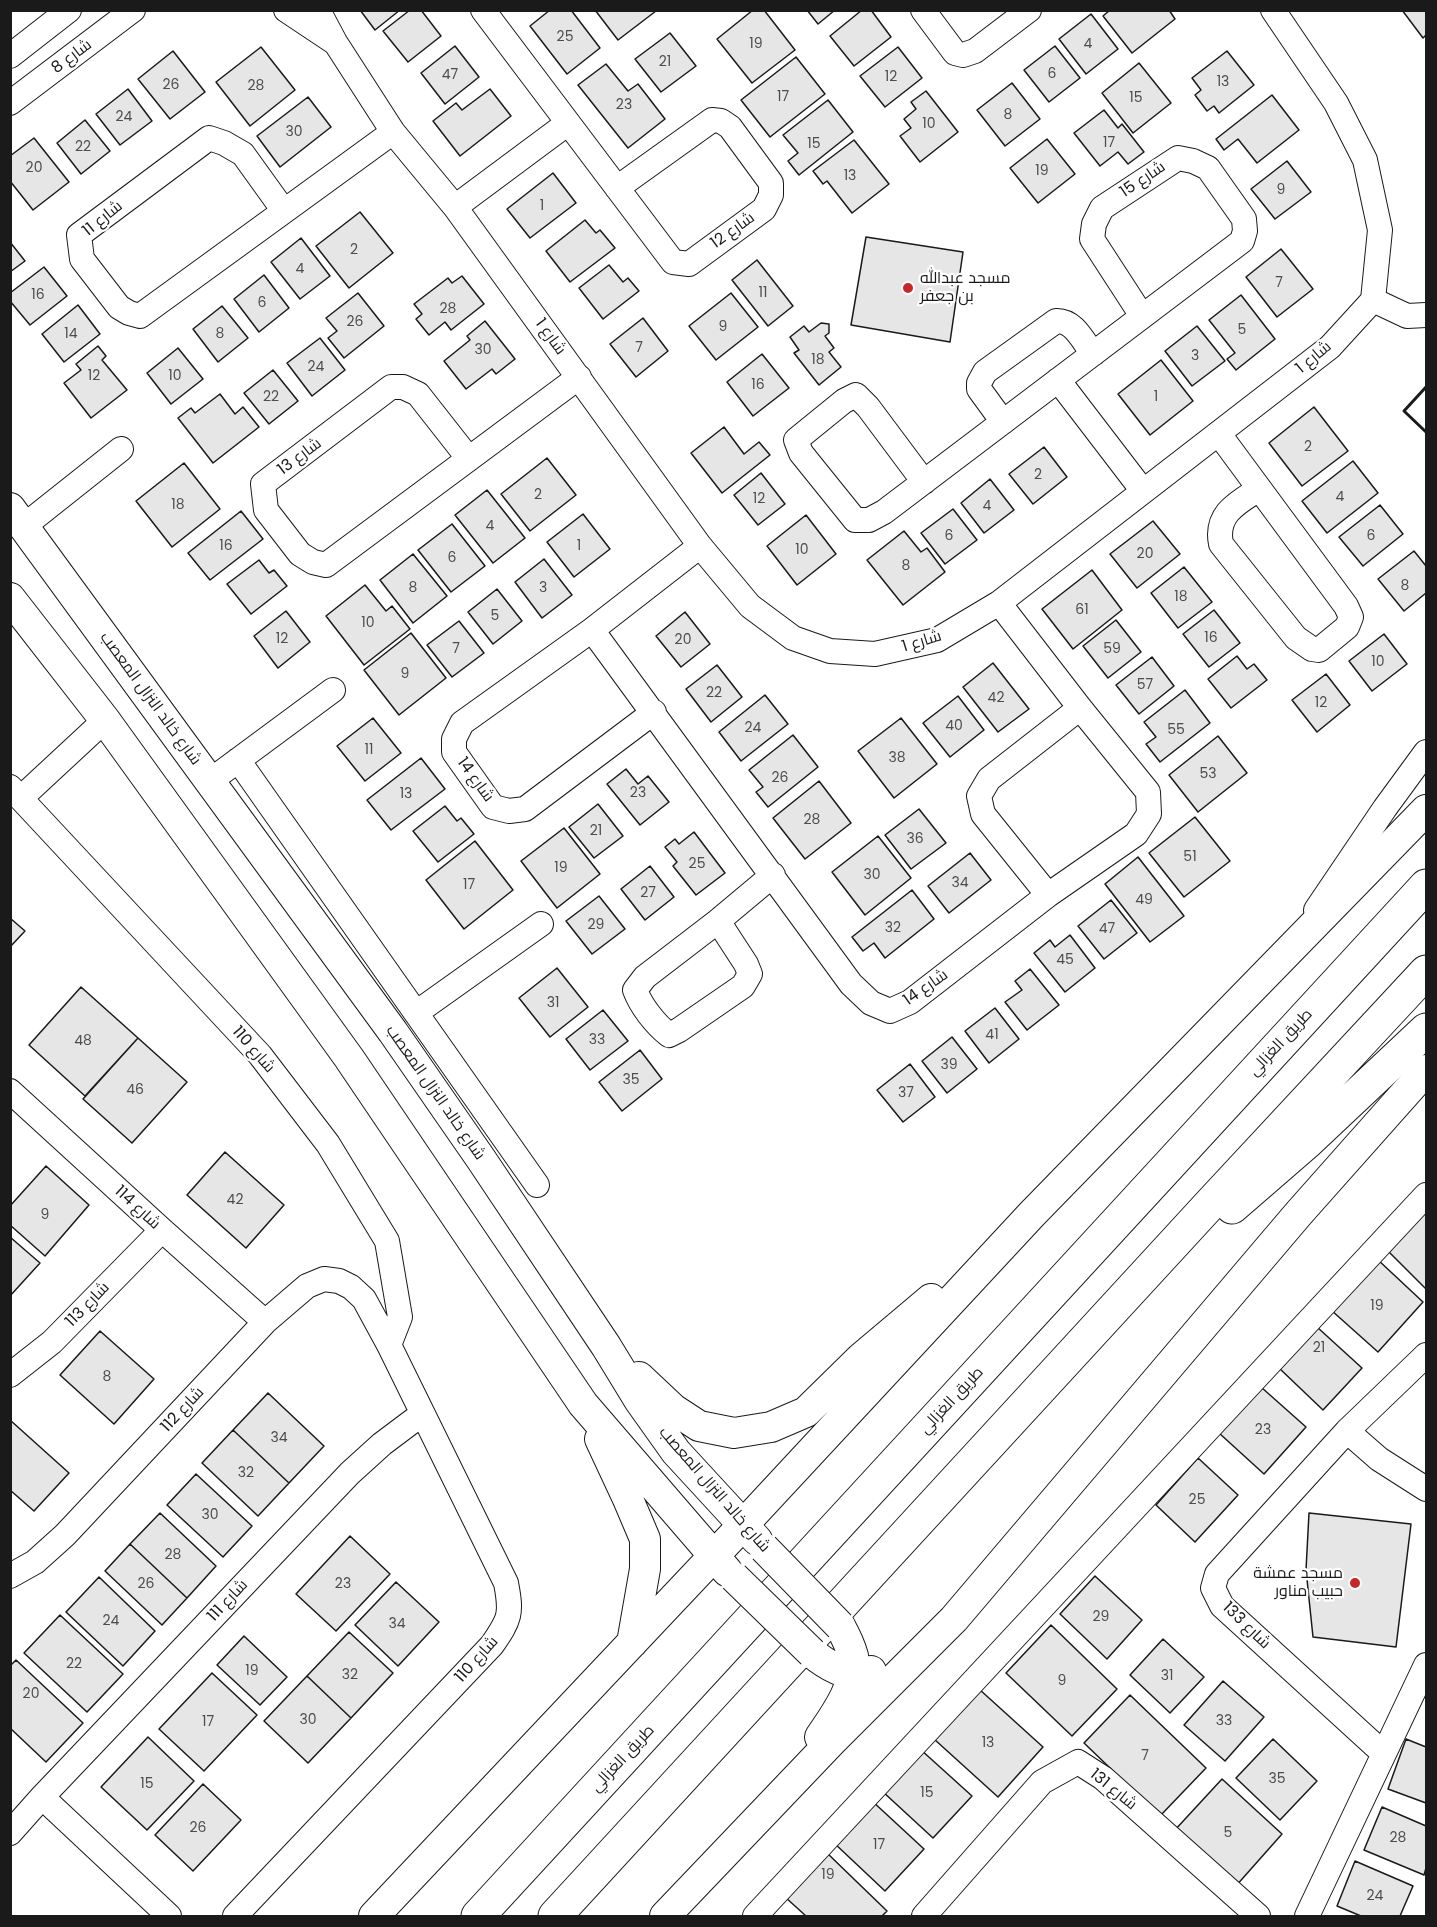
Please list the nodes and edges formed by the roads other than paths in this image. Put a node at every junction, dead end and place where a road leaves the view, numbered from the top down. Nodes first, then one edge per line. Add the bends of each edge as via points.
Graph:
1 (69, 10) edge
2 (133, 10) edge
3 (285, 10) edge
4 (318, 10) edge
5 (923, 10) edge
6 (1029, 10) edge
7 (1276, 12) edge
8 (494, 14) edge
9 (335, 42) junction
10 (10, 56) edge
11 (10, 104) edge
12 (568, 123) junction
13 (393, 132) junction
14 (617, 188) junction
15 (455, 207) junction
16 (284, 211) junction
17 (1373, 300) junction
18 (1426, 315) edge
19 (1142, 316) junction
20 (1093, 354) junction
21 (579, 377) junction
22 (1058, 380) junction
23 (1003, 422) junction
24 (1219, 434) junction
25 (121, 449) dead end
26 (468, 459) junction
27 (924, 482) junction
28 (1259, 489) junction
29 (1143, 491) junction
30 (17, 517) edge
31 (700, 546) junction
32 (10, 598) edge
33 (999, 603) junction
34 (592, 630) junction
35 (333, 690) dead end
36 (1080, 708) junction
37 (654, 712) junction
38 (105, 720) junction
39 (1426, 752) edge
40 (238, 760) junction
41 (210, 781) junction
42 (16, 793) edge
43 (1426, 810) edge
44 (1426, 859) edge
45 (773, 875) junction
46 (1426, 886) edge
47 (1048, 895) junction
48 (718, 921) junction
49 (541, 924) dead end
50 (1286, 953) junction
51 (1426, 972) edge
52 (416, 1012) junction
53 (1426, 1030) edge
54 (1289, 1034) junction
55 (1426, 1070) edge
56 (10, 1091) edge
57 (1426, 1099) edge
58 (537, 1185) dead end
59 (1426, 1195) edge
60 (1032, 1214) junction
61 (1299, 1214) junction
62 (162, 1230) junction
63 (364, 1299) joint
64 (1117, 1306) junction
65 (265, 1322) junction
66 (389, 1345) junction
67 (606, 1346) junction
68 (1426, 1355) edge
69 (10, 1375) edge
70 (583, 1404) junction
71 (422, 1414) junction
72 (1347, 1431) junction
73 (1426, 1489) edge
74 (743, 1525) junction
75 (724, 1567) junction
76 (10, 1576) edge
77 (954, 1619) junction
78 (632, 1643) junction
79 (1426, 1665) edge
80 (853, 1674) junction
81 (1383, 1753) junction
82 (42, 1797) junction
83 (769, 1807) junction
84 (10, 1833) edge
85 (169, 1917) edge
86 (235, 1917) edge
87 (374, 1917) edge
88 (478, 1917) edge
89 (555, 1917) edge
90 (665, 1917) edge
91 (755, 1917) edge
92 (924, 1917) edge
93 (1258, 1917) edge
94 (1306, 1917) edge

1 - 10 street
2 - 11 street, شارع 8
3 - 9 street, شارع 1
4 - 9 street, شارع 1
5 - 6 street via 955,53 963,55 975,51
7 - 17 street via 1336,103 1365,160 1380,230
8 - 12 street, شارع 12
9 - 13 street, شارع 1
12 - 14 street, شارع 12
12 - 15 street
13 - 15 street, شارع 1
13 - 16 street, شارع 11
14 - 14 street, شارع 12 via 712,120 730,127 771,183 771,195 764,209 689,264 672,262
15 - 21 street, شارع 1
16 - 16 street, شارع 11 via 140,316 119,307 82,259 79,235 209,138 243,154
17 - 18 street via 1407,316
17 - 24 street, شارع 1 via 1330,346
19 - 19 street, شارع 15 via 1242,241 1244,219 1208,168 1193,161 1178,158 1102,208 1094,224 1092,238
19 - 20 street, شارع 15
20 - 22 street, شارع 15
20 - 23 street via 1068,323 1056,321 985,372 979,389
21 - 26 street, شارع 13
21 - 31 street, شارع 1
22 - 23 street, شارع 15
22 - 29 street
23 - 27 street, شارع 15
24 - 28 street
24 - 29 street, شارع 1
25 - 30 street
26 - 26 street, شارع 13 via 326,565 300,554 266,510 263,484 391,387 403,387 418,394
27 - 27 street, شارع 15 via 856,395 796,440 801,453 855,520 869,520 884,512
28 - 28 street via 1351,617 1347,627 1319,651 1296,639 1221,544 1221,520 1239,501
29 - 33 street, شارع 1
30 - 41 main road, شارع خالد النزال المعصب
31 - 33 street, شارع 1 via 750,606 793,638 830,651 875,654 937,640
31 - 34 street, شارع 14
32 - 38 main road
33 - 36 street, شارع 14
34 - 37 street, شارع 14
34 - 37 street, شارع 14 via 462,723 454,739 454,752 493,807 525,809
35 - 40 street
36 - 47 street via 989,778 979,796 983,814
36 - 47 street, شارع 14 via 1148,792 1149,814 1136,834
37 - 45 street, شارع 14
38 - 42 street, شارع 110
38 - 70 main road via 349,1058
39 - 50 street
40 - 41 street
40 - 52 street
41 - 67 main road, شارع خالد النزال المعصب via 400,1042
42 - 66 street, شارع 110 via 260,1056 328,1144 387,1241 400,1317
43 - 50 main road
44 - 54 highway
45 - 47 street, شارع 14 via 851,984 871,1003 890,1011 910,1002
45 - 48 street
46 - 54 highway, طريق الغزالي
48 - 48 street via 645,977 635,990 669,1035 743,986 750,974
49 - 52 street
50 - 60 main road
51 - 64 highway
52 - 58 street
53 - 64 highway via 1307,1142
54 - 88 highway, طريق الغزالي
55 - 61 main road
56 - 62 street, 114 شارع
57 - 61 main road
59 - 91 street
60 - 67 main road via 861,1358 806,1412 771,1427 734,1433 699,1426 673,1409
60 - 74 main road
61 - 77 main road
62 - 65 street, 114 شارع
62 - 69 street, شارع 113 via 52,1342
63 - 65 street, شارع 112 via 339,1281 324,1279 307,1286
63 - 66 street, شارع 110
64 - 89 highway
65 - 76 street, شارع 112 via 65,1534 35,1562
66 - 71 street, شارع 110
67 - 74 main road, شارع خالد النزال المعصب via 676,1452
68 - 72 street, شارع 133
70 - 75 main road
70 - 78 main road via 645,1539 645,1569
71 - 82 street, شارع 111 via 350,1473
71 - 86 street, شارع 110 via 506,1583 510,1605 507,1624 484,1654
72 - 73 street via 1379,1459
72 - 81 street, شارع 133 via 1217,1574 1214,1588 1222,1606
74 - 75 main road
74 - 80 main road, شارع خالد النزال المعصب, bridge via 840,1626 849,1642
75 - 78 main road
75 - 80 main road, bridge via 825,1664
77 - 80 main road via 886,1665
77 - 83 main road
78 - 87 main road
79 - 81 street
80 - 83 main road, شارع خالد النزال المعصب via 847,1693 825,1730
81 - 94 street
82 - 84 street, شارع 111
82 - 85 street
83 - 90 main road
92 - 93 street, شارع 131 via 1042,1782 1078,1762 1103,1778

